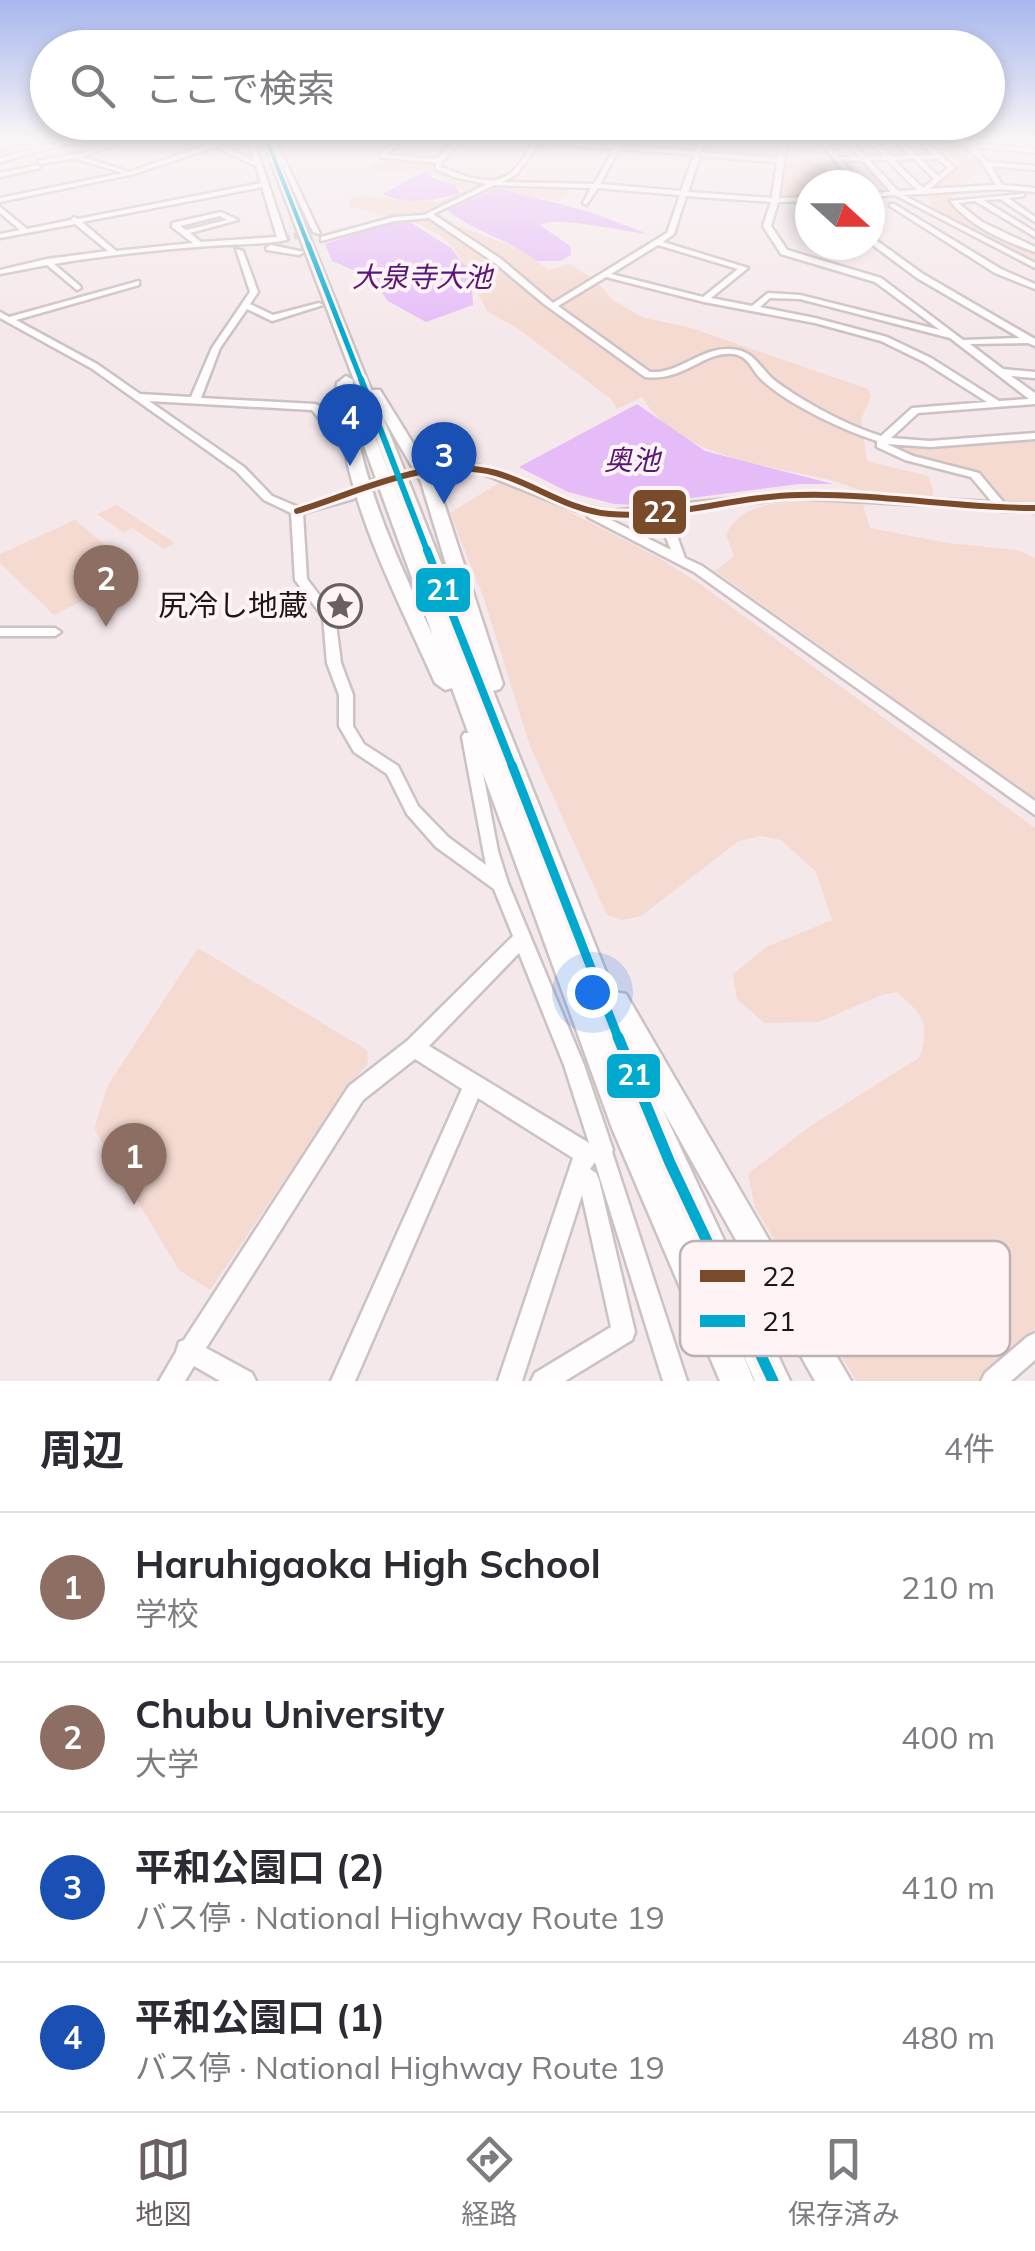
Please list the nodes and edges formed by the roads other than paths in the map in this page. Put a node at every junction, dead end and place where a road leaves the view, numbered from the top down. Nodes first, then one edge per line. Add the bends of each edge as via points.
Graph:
1 (164, 202) edge
2 (282, 202) edge
3 (455, 202) edge
4 (681, 202) edge
5 (774, 202) edge
6 (916, 202) edge
7 (954, 202) edge
8 (981, 202) edge
9 (1009, 202) edge
10 (1, 203) edge
11 (150, 204) junction
12 (920, 204) junction
13 (885, 205) edge
14 (892, 205) junction
15 (428, 214) junction
16 (74, 219) junction
17 (1035, 220) edge
18 (188, 225) junction
19 (24, 230) junction
20 (1035, 235) edge
21 (0, 236) edge
22 (299, 240) junction
23 (658, 243) junction
24 (199, 244) junction
25 (1035, 246) edge
26 (238, 248) junction
27 (996, 248) junction
28 (885, 251) edge
29 (113, 252) junction
30 (966, 252) junction
31 (47, 261) junction
32 (1035, 266) edge
33 (0, 272) edge
34 (607, 275) junction
35 (136, 284) dead end
36 (1035, 287) edge
37 (76, 288) dead end
38 (704, 300) junction
39 (245, 305) junction
40 (555, 305) junction
41 (319, 306) junction
42 (753, 309) junction
43 (4, 318) edge
44 (962, 340) junction
45 (1034, 341) edge
46 (1002, 372) junction
47 (1035, 375) edge
48 (353, 379) junction
49 (135, 398) junction
50 (195, 400) junction
51 (998, 405) junction
52 (346, 428) junction
53 (1035, 436) edge
54 (884, 440) junction
55 (424, 472) junction
56 (496, 473) joint
57 (405, 477) dead end
58 (366, 486) junction
59 (578, 508) junction
60 (678, 508) junction
61 (1002, 508) junction
62 (1016, 508) junction
63 (1035, 508) edge
64 (297, 512) junction
65 (1035, 519) edge
66 (681, 560) junction
67 (0, 632) edge
68 (55, 632) dead end
69 (486, 746) junction
70 (1035, 809) edge
71 (500, 884) junction
72 (522, 938) junction
73 (596, 979) junction
74 (414, 1048) junction
75 (474, 1084) junction
76 (589, 1159) junction
77 (707, 1241) edge
78 (754, 1241) edge
79 (680, 1250) edge
80 (1035, 1345) edge
81 (188, 1350) junction
82 (726, 1356) edge
83 (762, 1356) edge
84 (820, 1356) edge
85 (171, 1381) edge
86 (244, 1381) edge
87 (343, 1381) edge
88 (510, 1381) edge
89 (544, 1381) edge
90 (676, 1381) edge
91 (737, 1381) edge
92 (774, 1381) edge
93 (834, 1381) edge
94 (993, 1381) edge

1 - 11 street
2 - 22 highway
3 - 15 street
4 - 23 street via 670,234
5 - 44 street via 767,226 788,256 868,275
6 - 12 street
7 - 25 street
8 - 20 street
9 - 17 street
10 - 19 street
11 - 16 street
11 - 18 street
12 - 14 street
12 - 27 street
13 - 14 street
14 - 30 street
15 - 22 street
15 - 40 street
16 - 19 street
16 - 29 street
18 - 18 street via 220,214 234,220
18 - 24 street
19 - 21 street
22 - 26 street
22 - 41 highway
22 - 48 highway
23 - 34 street
23 - 38 street via 744,268
24 - 26 street
24 - 29 street
26 - 39 street via 254,292
27 - 30 street
27 - 32 street
28 - 45 street
29 - 31 street
30 - 36 street
31 - 33 street
31 - 37 street
34 - 38 street
34 - 40 street
35 - 43 street
38 - 42 street
39 - 41 street via 272,318
39 - 50 street via 216,348
40 - 54 street via 648,375 676,374 716,352 743,353 768,380
41 - 48 highway
42 - 44 street via 768,296 800,296
42 - 51 street via 888,340
43 - 49 street via 94,366
44 - 45 street
44 - 46 street
46 - 47 street
46 - 51 street via 1034,397 1028,404
48 - 52 highway via 342,386
48 - 55 highway via 368,384
48 - 69 highway
49 - 50 street
49 - 64 street via 240,470 268,498
50 - 52 street via 315,407 328,424
51 - 54 street via 914,410
52 - 58 highway
53 - 54 street via 930,444
54 - 61 street via 886,451 975,475
55 - 56 street via 456,467
55 - 57 street
55 - 69 highway via 508,733
56 - 59 street
58 - 64 street
58 - 69 highway
59 - 60 street via 623,514
59 - 66 street
60 - 61 street via 796,495
60 - 66 street via 669,530
61 - 62 street
62 - 63 street
62 - 65 street
64 - 71 street via 301,580 328,616 346,726 359,748 392,770 412,810 442,842
66 - 70 street
67 - 68 street
69 - 71 street via 490,851
69 - 73 highway
69 - 79 highway via 627,1128
71 - 72 street
72 - 74 street
72 - 76 street via 574,1065
73 - 77 highway
73 - 78 highway via 615,999
74 - 75 street
74 - 81 street via 356,1094
75 - 76 street
75 - 87 street
76 - 88 street
76 - 89 street via 624,1332
76 - 90 street
80 - 94 street
81 - 85 street
81 - 86 street
82 - 91 highway
83 - 92 highway
84 - 93 highway

